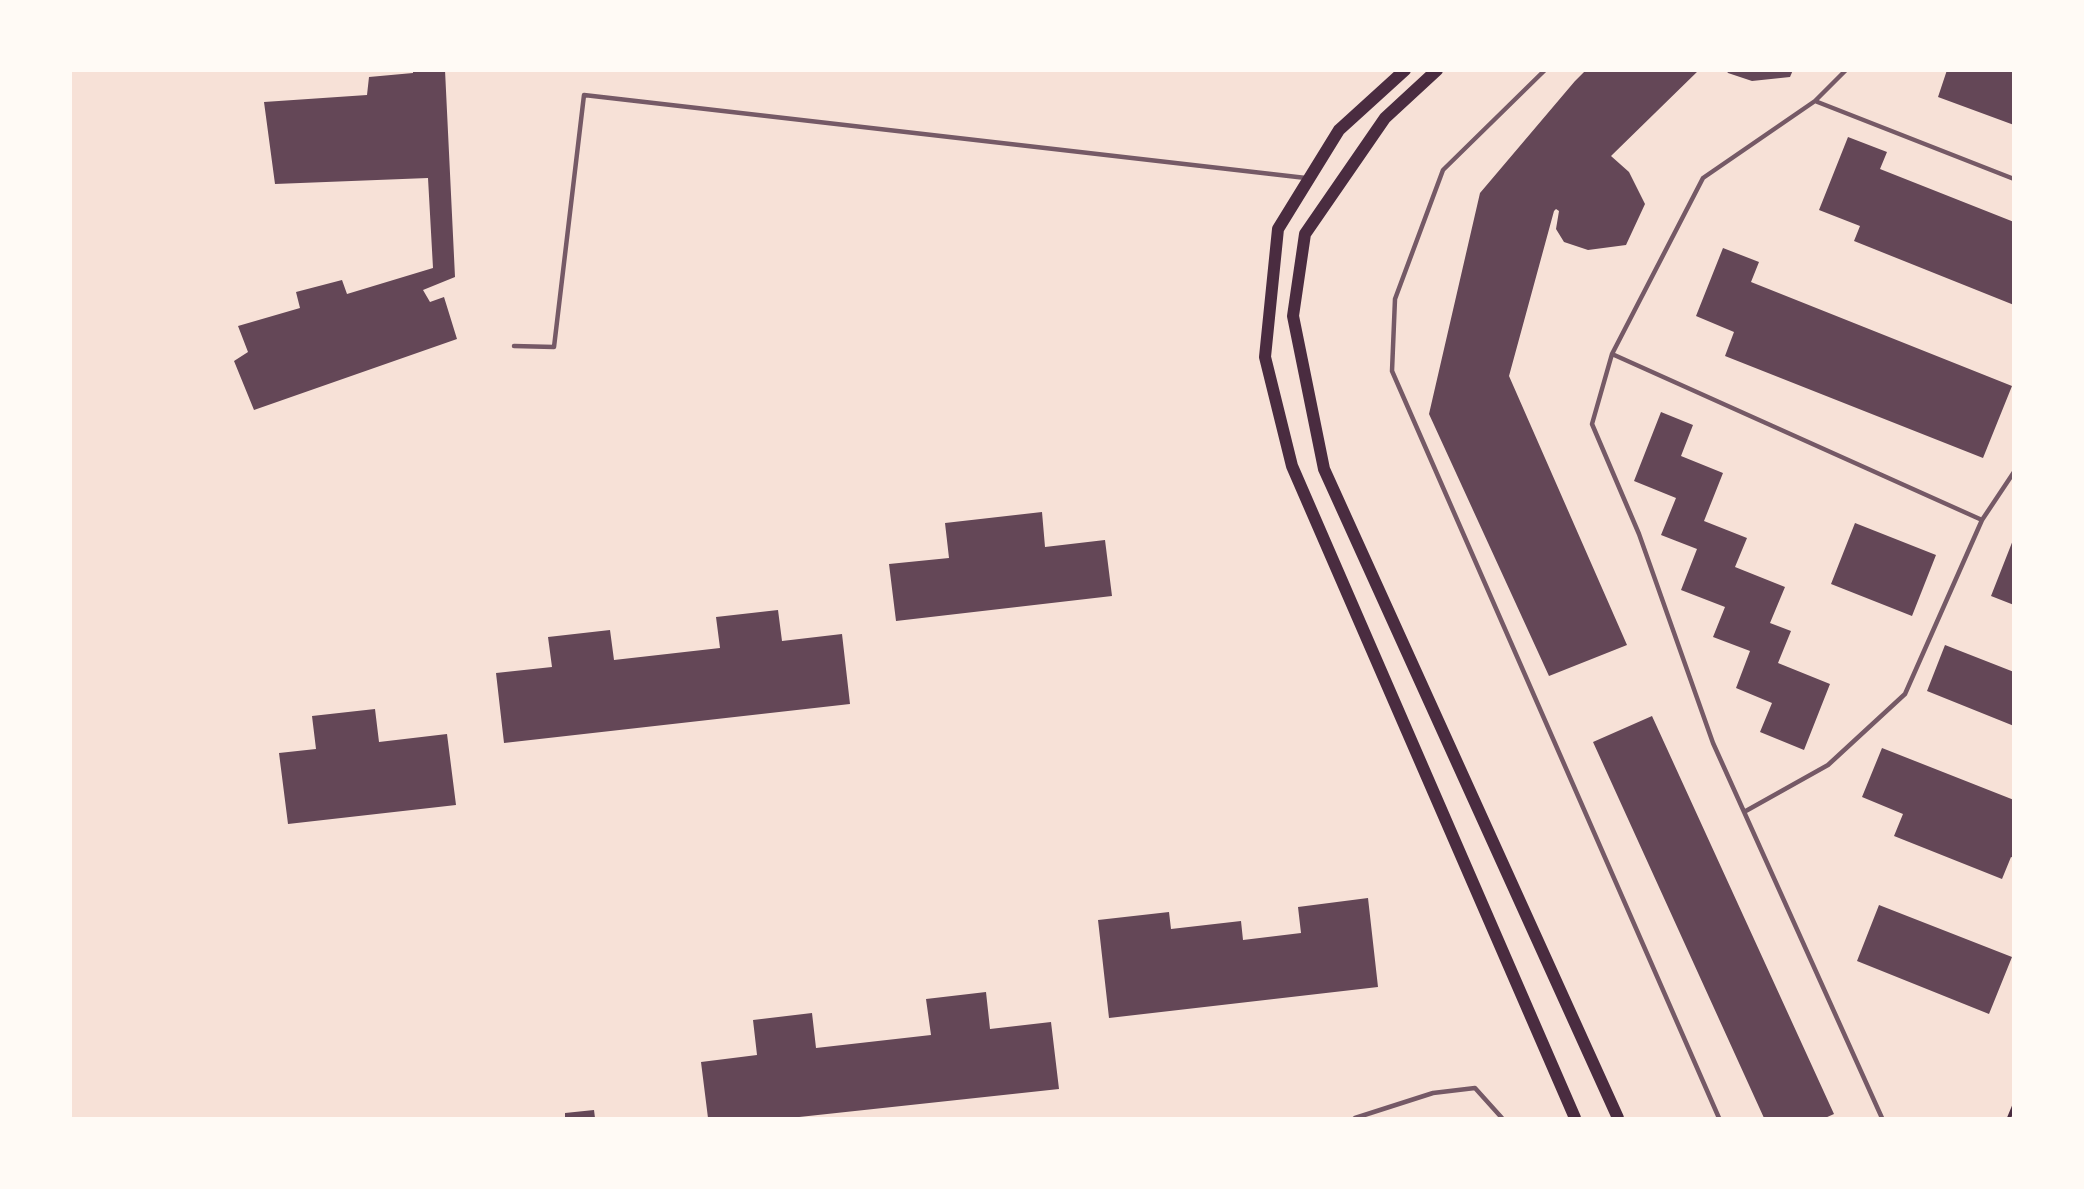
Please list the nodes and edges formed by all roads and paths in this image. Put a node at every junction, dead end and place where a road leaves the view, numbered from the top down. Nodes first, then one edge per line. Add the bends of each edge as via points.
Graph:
1 (1405, 70) edge
2 (1437, 70) edge
3 (1545, 70) edge
4 (1846, 70) edge
5 (1815, 101) junction
6 (1309, 178) junction
7 (2013, 178) edge
8 (514, 346) dead end
9 (1611, 354) junction
10 (2013, 472) edge
11 (1982, 520) junction
12 (1744, 812) junction
13 (2013, 1106) edge
14 (1571, 1117) edge
15 (1355, 1119) edge
16 (1502, 1119) edge
17 (1618, 1119) edge
18 (1719, 1119) edge
19 (1882, 1119) edge
20 (2008, 1119) edge

1 - 6 main road via 1339,130
2 - 17 main road via 1385,118 1305,234 1293,316 1324,469
3 - 18 lane via 1443,170 1395,298 1392,371
4 - 5 lane
5 - 7 lane
5 - 9 lane via 1703,178
6 - 8 lane via 584,94 554,347
6 - 14 main road via 1278,229 1265,357 1292,466
9 - 11 lane
9 - 12 lane via 1592,424 1639,534 1713,743
10 - 11 lane
11 - 12 lane via 1905,694 1828,765
12 - 19 lane
13 - 20 path
15 - 16 lane via 1433,1093 1475,1088

